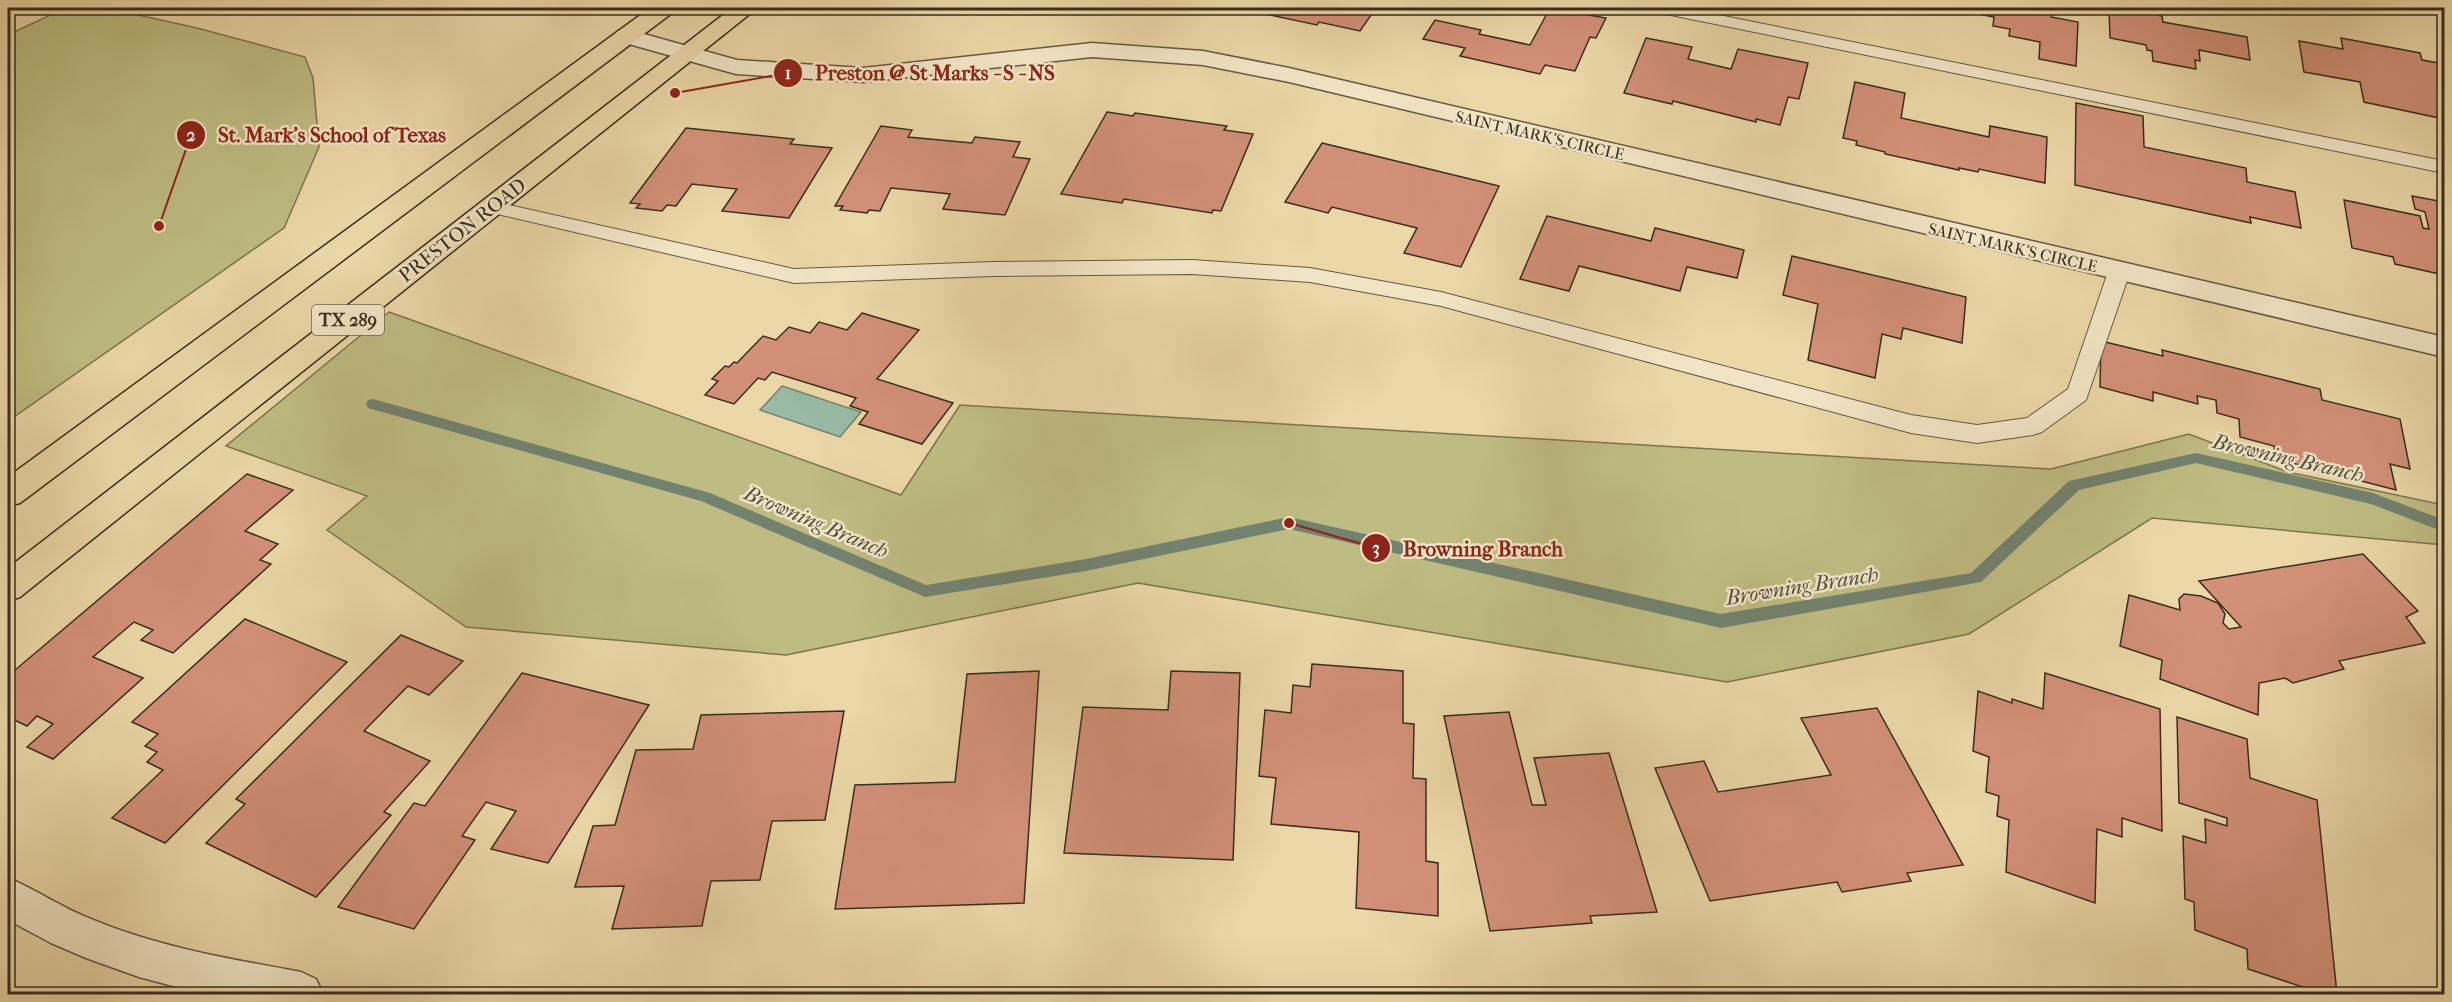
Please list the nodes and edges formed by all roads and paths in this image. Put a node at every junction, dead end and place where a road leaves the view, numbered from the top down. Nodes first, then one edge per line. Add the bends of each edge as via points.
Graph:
1 (664, 8) edge
2 (746, 8) edge
3 (1661, 8) edge
4 (626, 36) junction
5 (688, 52) junction
6 (2445, 167) edge
7 (491, 207) junction
8 (2119, 272) junction
9 (2445, 347) edge
10 (8, 494) edge
11 (8, 586) edge
12 (8, 898) edge
13 (230, 988) edge
14 (301, 994) edge

1 - 4 main road
2 - 5 main road, PRESTON ROAD / TX 289
3 - 6 lane
4 - 5 street, SAINT MARK'S CIRCLE
4 - 10 main road
5 - 7 main road, PRESTON ROAD / TX 289
5 - 8 street, SAINT MARK'S CIRCLE via 736,66 864,75 1092,50 1203,58 1289,75
7 - 8 lane via 794,276 993,268 1192,267 1310,275 1441,299 1911,424 1977,434 2032,426 2078,394
7 - 11 main road, PRESTON ROAD / TX 289
8 - 9 street, SAINT MARK'S CIRCLE
12 - 13 street via 84,937
13 - 14 street

